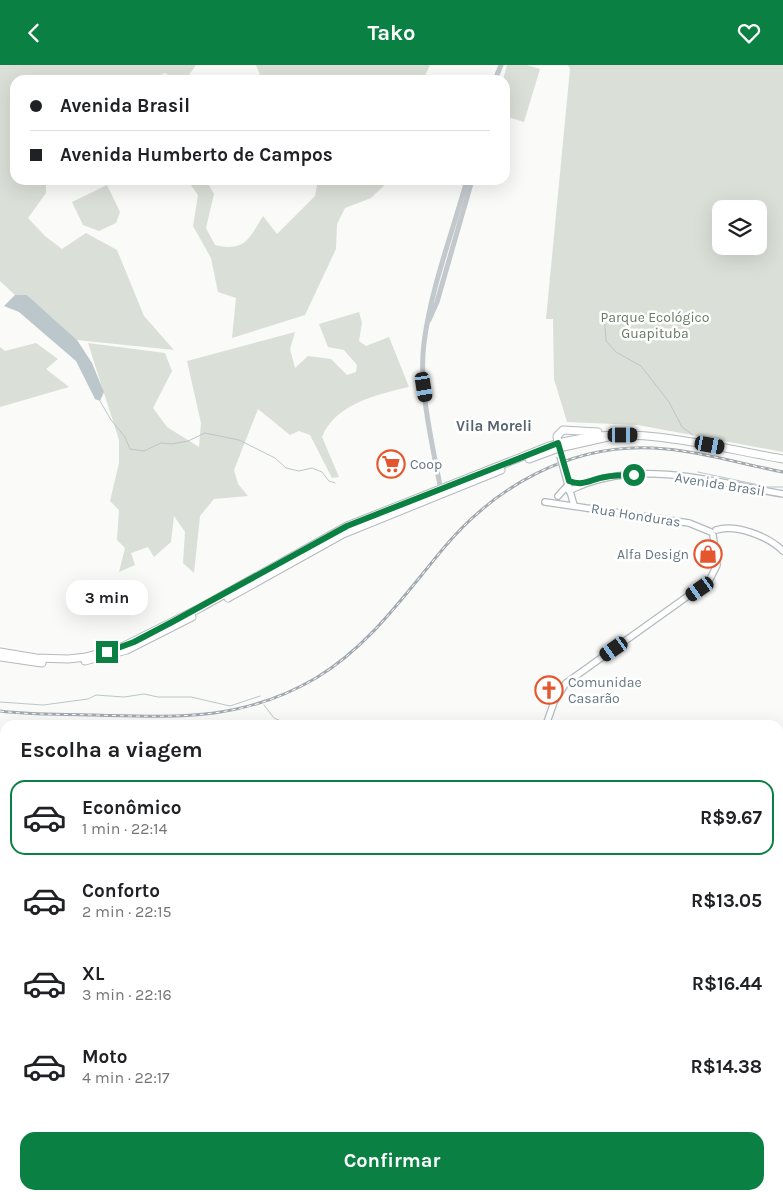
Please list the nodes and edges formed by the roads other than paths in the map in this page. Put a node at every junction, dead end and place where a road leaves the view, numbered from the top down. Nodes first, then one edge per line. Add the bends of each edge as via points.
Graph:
1 (466, 185) edge
2 (471, 185) edge
3 (429, 320) junction
4 (578, 429) junction
5 (608, 433) junction
6 (623, 435) junction
7 (586, 438) junction
8 (560, 451) junction
9 (783, 459) edge
10 (569, 485) junction
11 (441, 491) junction
12 (783, 494) edge
13 (558, 496) dead end
14 (545, 502) dead end
15 (574, 505) junction
16 (713, 532) junction
17 (783, 551) edge
18 (0, 652) edge
19 (0, 657) edge
20 (20, 658) junction
21 (548, 720) edge

1 - 3 street via 431,302
2 - 3 street
3 - 11 street via 424,342 423,374
4 - 5 highway
4 - 7 highway
4 - 8 highway via 561,431 557,436
5 - 6 highway
5 - 7 highway
6 - 7 highway
6 - 9 highway via 659,437
7 - 8 highway
8 - 10 main road, Rua Honduras, bridge
8 - 11 highway
10 - 12 main road, Avenida Brasil via 583,485 613,475 680,475
10 - 13 main road
10 - 15 main road, Rua Honduras
11 - 20 highway via 347,526 244,586 134,642 107,652 68,659
14 - 15 main road
15 - 16 main road, Rua Honduras via 689,523
16 - 17 main road, Rua Honduras via 727,529 750,533 773,542
16 - 21 main road via 718,565 709,581 567,682 557,695
18 - 20 highway
19 - 20 highway

